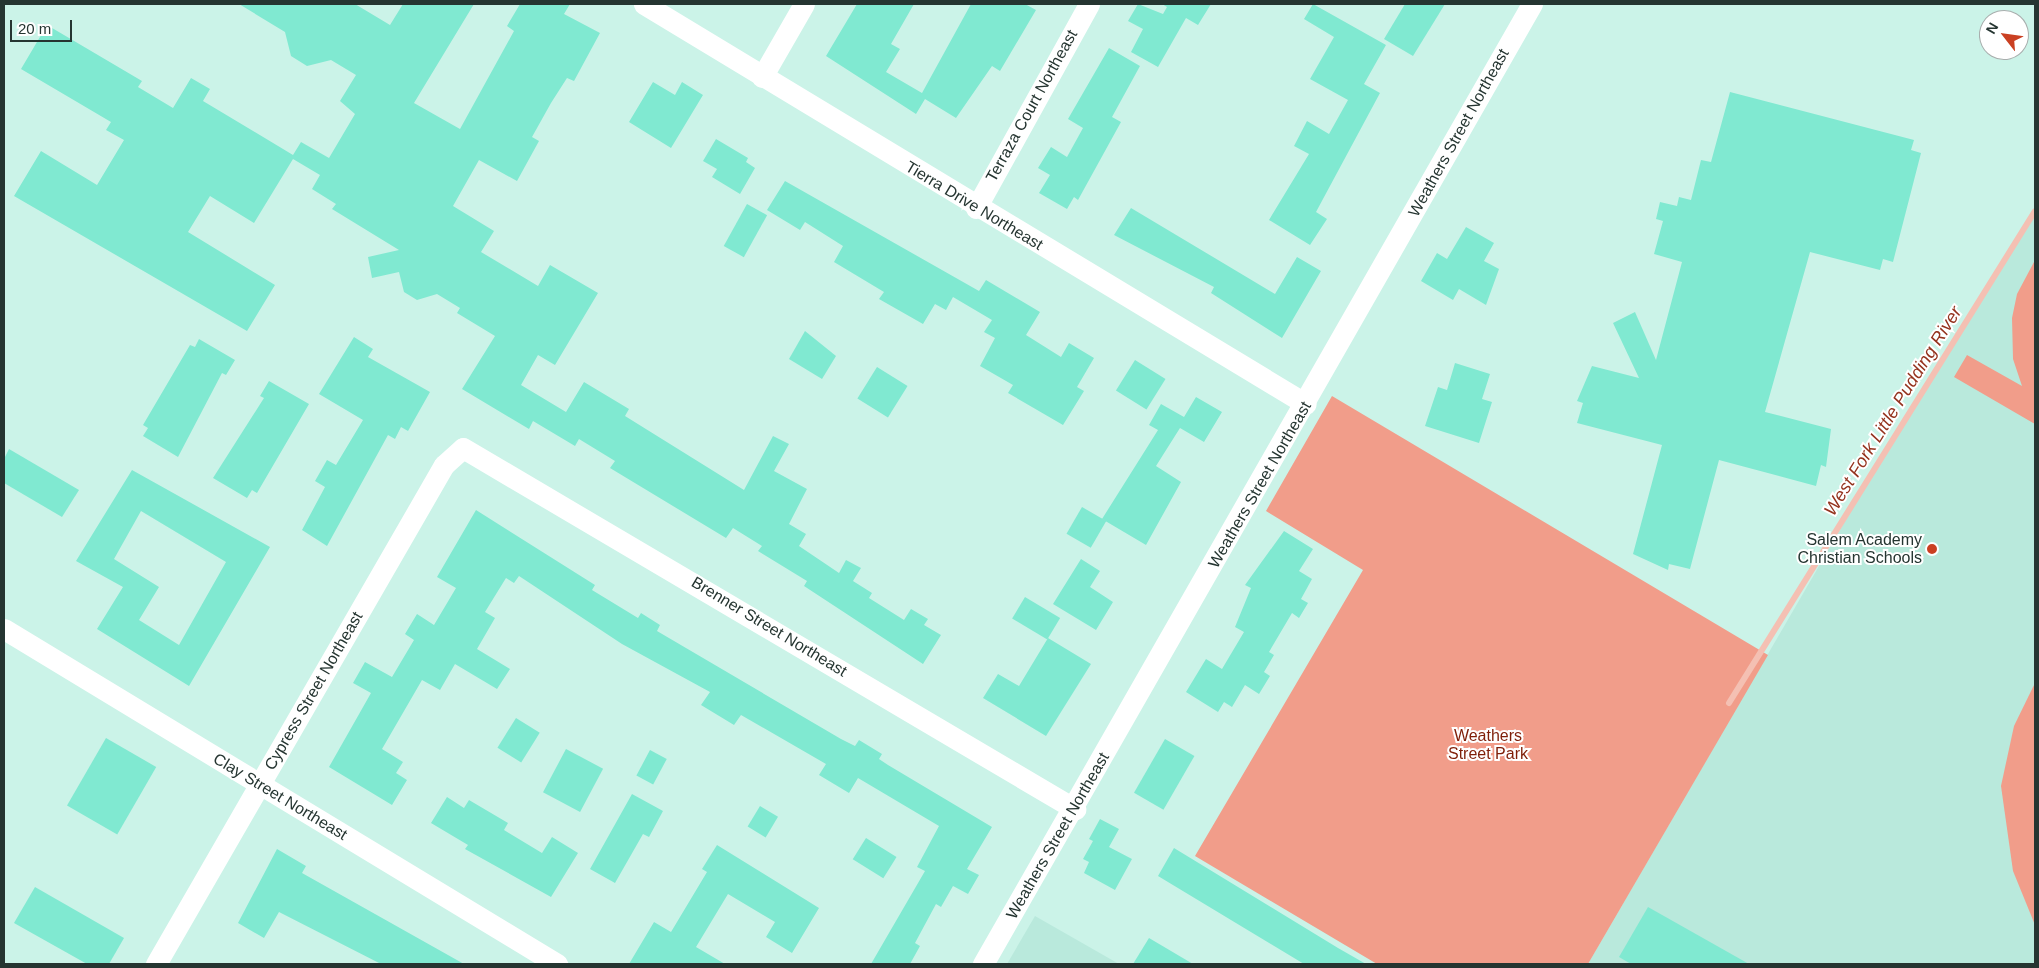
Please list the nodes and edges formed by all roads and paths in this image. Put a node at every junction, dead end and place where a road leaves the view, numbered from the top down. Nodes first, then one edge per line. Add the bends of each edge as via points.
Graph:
1 (644, 4) edge
2 (804, 4) edge
3 (1089, 4) edge
4 (1532, 4) edge
5 (762, 77) junction
6 (976, 208) junction
7 (1306, 404) junction
8 (463, 448) joint
9 (4, 628) edge
10 (260, 785) junction
11 (1075, 809) junction
12 (156, 964) edge
13 (557, 964) edge
14 (983, 964) edge

1 - 5 street, Tierra Drive Northeast
2 - 5 street
3 - 6 street, Terraza Court Northeast
4 - 7 street, Weathers Street Northeast
5 - 6 street, Tierra Drive Northeast
6 - 7 street, Tierra Drive Northeast
7 - 11 street, Weathers Street Northeast
8 - 10 street, Cypress Street Northeast via 444,465
8 - 11 street, Brenner Street Northeast
9 - 10 street, Clay Street Northeast
10 - 12 street, Cypress Street Northeast
10 - 13 street, Clay Street Northeast
11 - 14 street, Weathers Street Northeast

